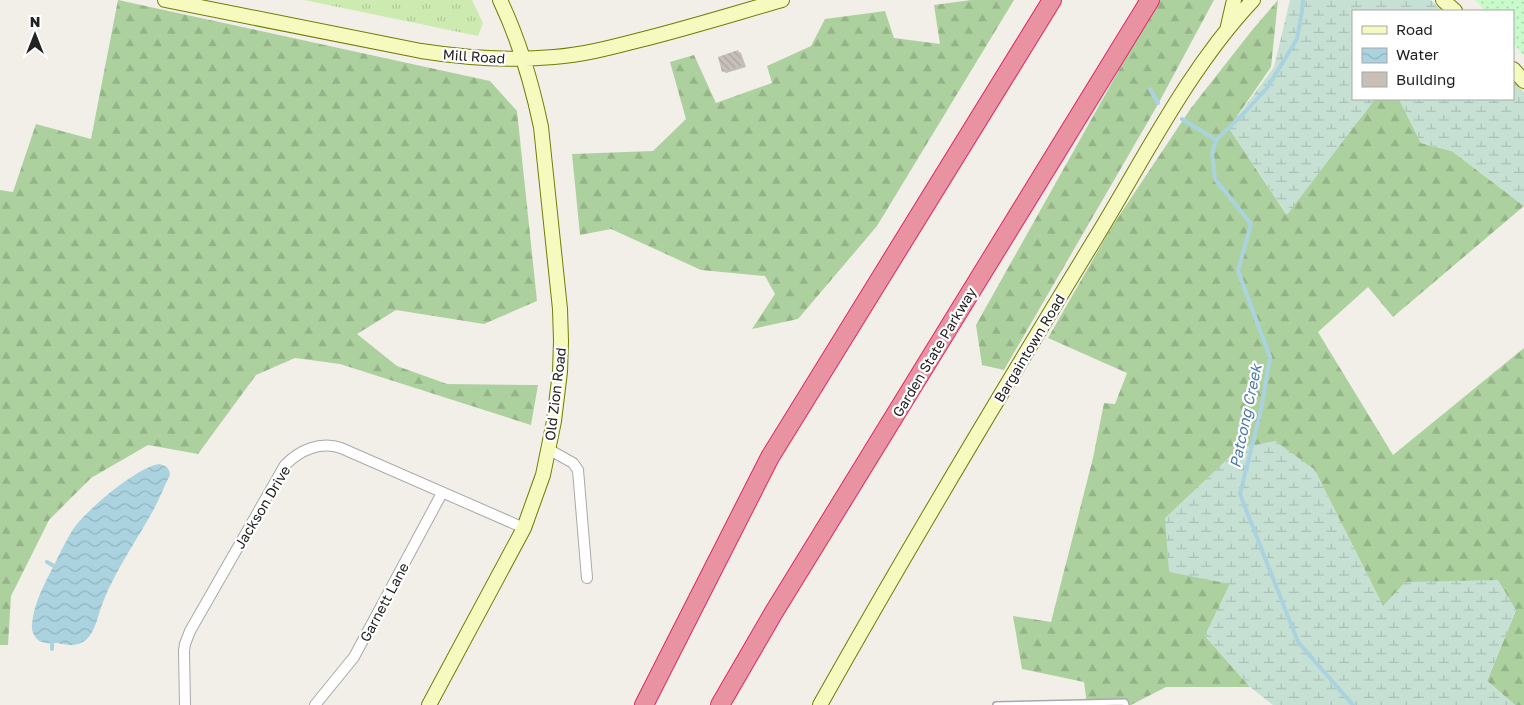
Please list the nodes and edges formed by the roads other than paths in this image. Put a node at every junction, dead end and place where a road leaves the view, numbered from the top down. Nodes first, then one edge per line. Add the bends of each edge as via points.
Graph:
1 (165, 0) edge
2 (500, 0) edge
3 (782, 0) edge
4 (1052, 0) edge
5 (1150, 0) edge
6 (1234, 0) edge
7 (1252, 0) edge
8 (1443, 0) edge
9 (1454, 10) edge
10 (1228, 28) junction
11 (522, 59) junction
12 (1514, 70) edge
13 (1524, 80) edge
14 (548, 449) junction
15 (442, 493) junction
16 (524, 528) junction
17 (587, 578) dead end
18 (185, 705) edge
19 (315, 705) edge
20 (428, 705) edge
21 (644, 705) edge
22 (720, 705) edge
23 (820, 705) edge
24 (996, 705) edge
25 (1126, 705) edge

1 - 11 street, Mill Road via 453,56
2 - 11 street, Old Zion Road
3 - 11 street, Mill Road via 610,48
4 - 21 highway via 770,457
5 - 22 highway, Garden State Parkway
6 - 10 street
7 - 10 street, Bargaintown Road
8 - 9 street
10 - 23 street, Bargaintown Road via 1156,136
11 - 14 street, Old Zion Road via 541,127 560,309 560,372
12 - 13 street
14 - 16 street, Old Zion Road
14 - 17 street via 573,463 578,470
15 - 16 street, Jackson Drive
15 - 18 street, Jackson Drive via 336,446 306,450 290,460 187,637 184,652
15 - 19 street, Garnett Lane via 354,657
16 - 20 street, Old Zion Road
24 - 25 lane via 1126,702

